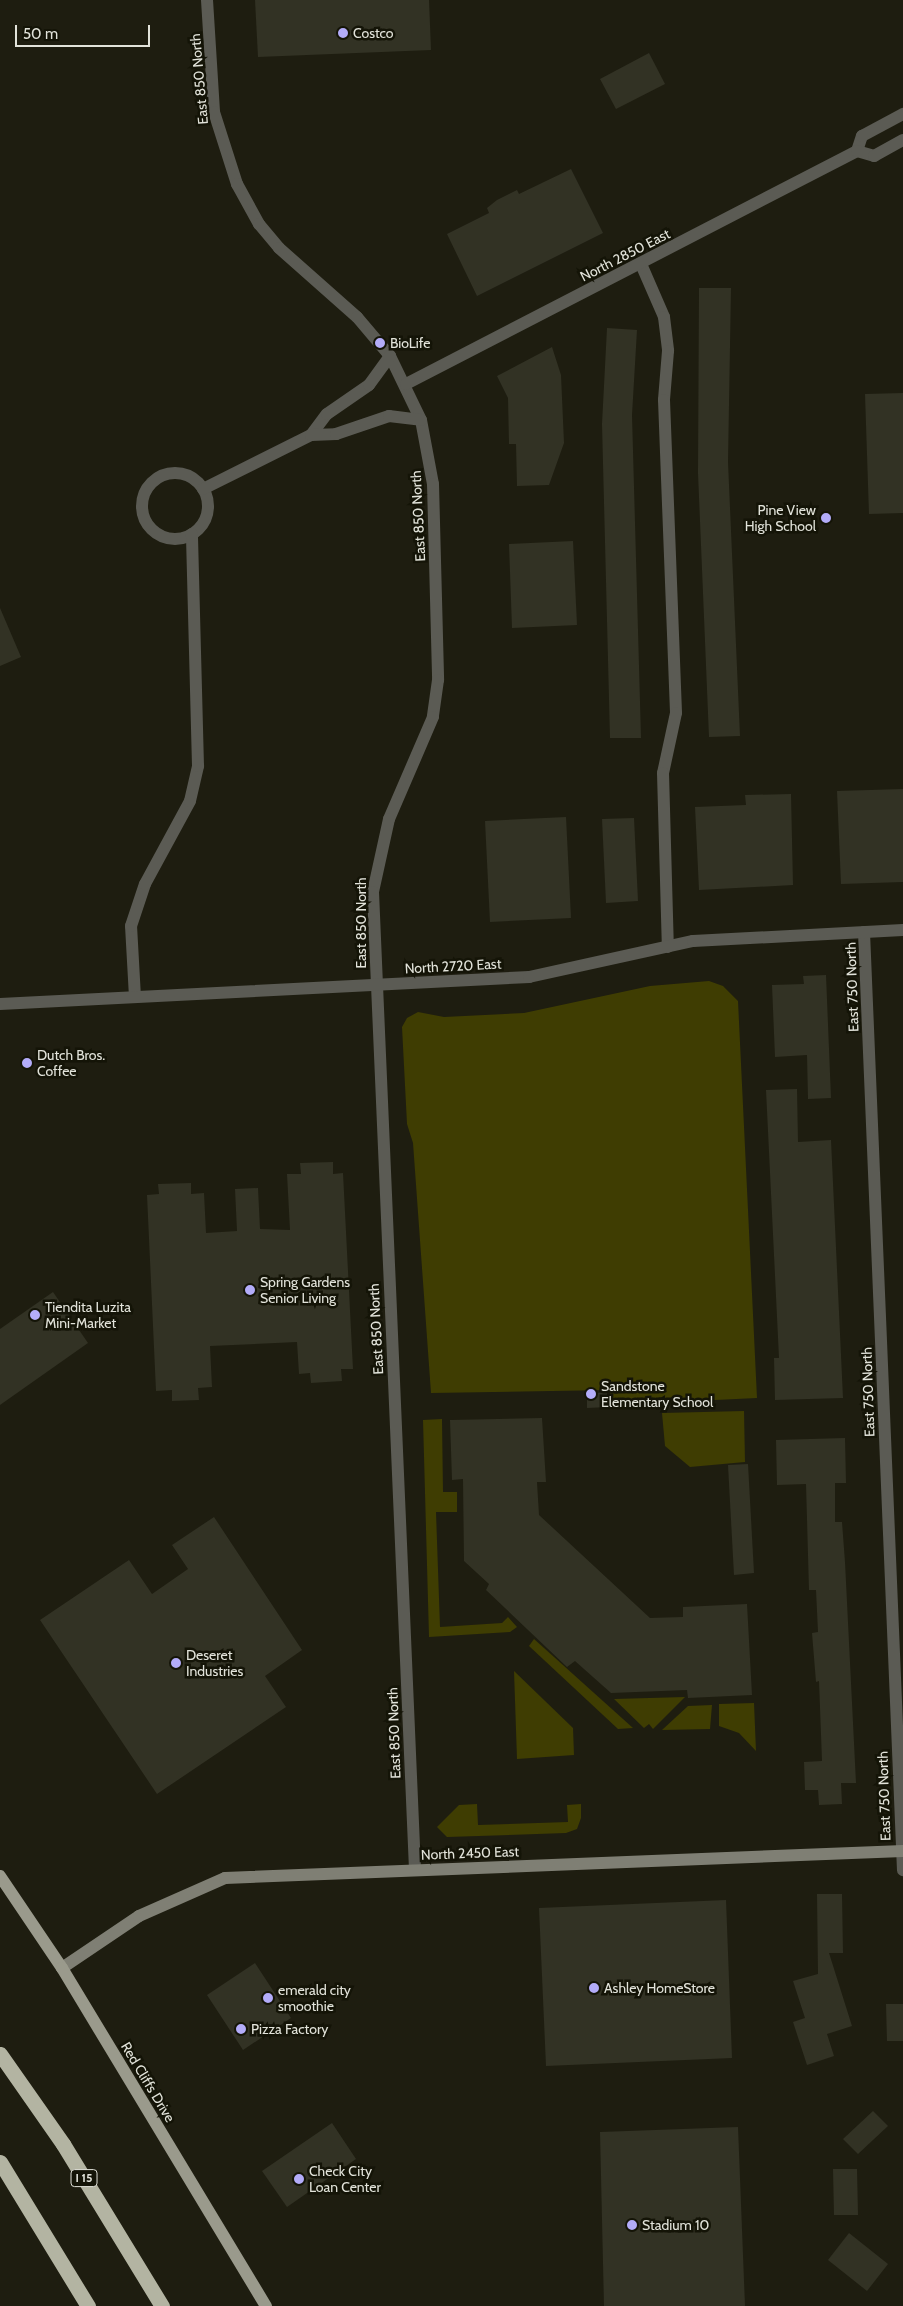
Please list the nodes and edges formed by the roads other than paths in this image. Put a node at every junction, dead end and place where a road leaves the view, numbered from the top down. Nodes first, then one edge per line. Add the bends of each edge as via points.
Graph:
1 (207, 0) edge
2 (903, 114) edge
3 (903, 140) edge
4 (857, 151) junction
5 (641, 264) junction
6 (390, 356) junction
7 (406, 384) junction
8 (421, 420) junction
9 (311, 435) junction
10 (203, 489) junction
11 (192, 534) junction
12 (903, 930) edge
13 (864, 932) junction
14 (668, 947) junction
15 (376, 984) junction
16 (135, 997) junction
17 (0, 1004) edge
18 (902, 1851) edge
19 (415, 1870) junction
20 (903, 1870) edge
21 (0, 1876) edge
22 (62, 1968) junction
23 (0, 2054) edge
24 (0, 2162) edge
25 (88, 2306) edge
26 (162, 2306) edge
27 (266, 2306) edge

1 - 6 street, East 850 North via 214,112 237,184 259,224 279,248 357,317
2 - 4 street, North 2850 East via 862,136
3 - 4 street via 874,156
4 - 5 street, North 2850 East
5 - 7 street, North 2850 East
5 - 14 street via 664,317 668,351 664,400 676,713 663,773
6 - 7 street, East 850 North
6 - 9 street via 370,385 327,414
7 - 8 street, East 850 North
8 - 9 street via 389,416 336,434
8 - 15 street, East 850 North via 433,484 438,680 422,752 390,819 378,856 373,892
9 - 10 street
10 - 11 street via 206,517
10 - 11 street via 194,479 176,472 157,478 143,496 142,507 150,528 170,539
11 - 16 street via 198,766 190,800 145,884 131,926
12 - 13 street, North 2720 East
13 - 14 street, North 2720 East via 692,941
13 - 18 street, East 750 North
14 - 15 street, North 2720 East via 529,977
15 - 16 street, North 2720 East
15 - 19 street, East 850 North
16 - 17 street, North 2720 East
18 - 19 street, North 2450 East
18 - 20 street, East 750 North
19 - 22 street, North 2450 East via 225,1878 140,1916
21 - 22 main road, Red Cliffs Drive
22 - 27 main road, Red Cliffs Drive
23 - 26 highway, I 15 via 63,2144
24 - 25 highway

